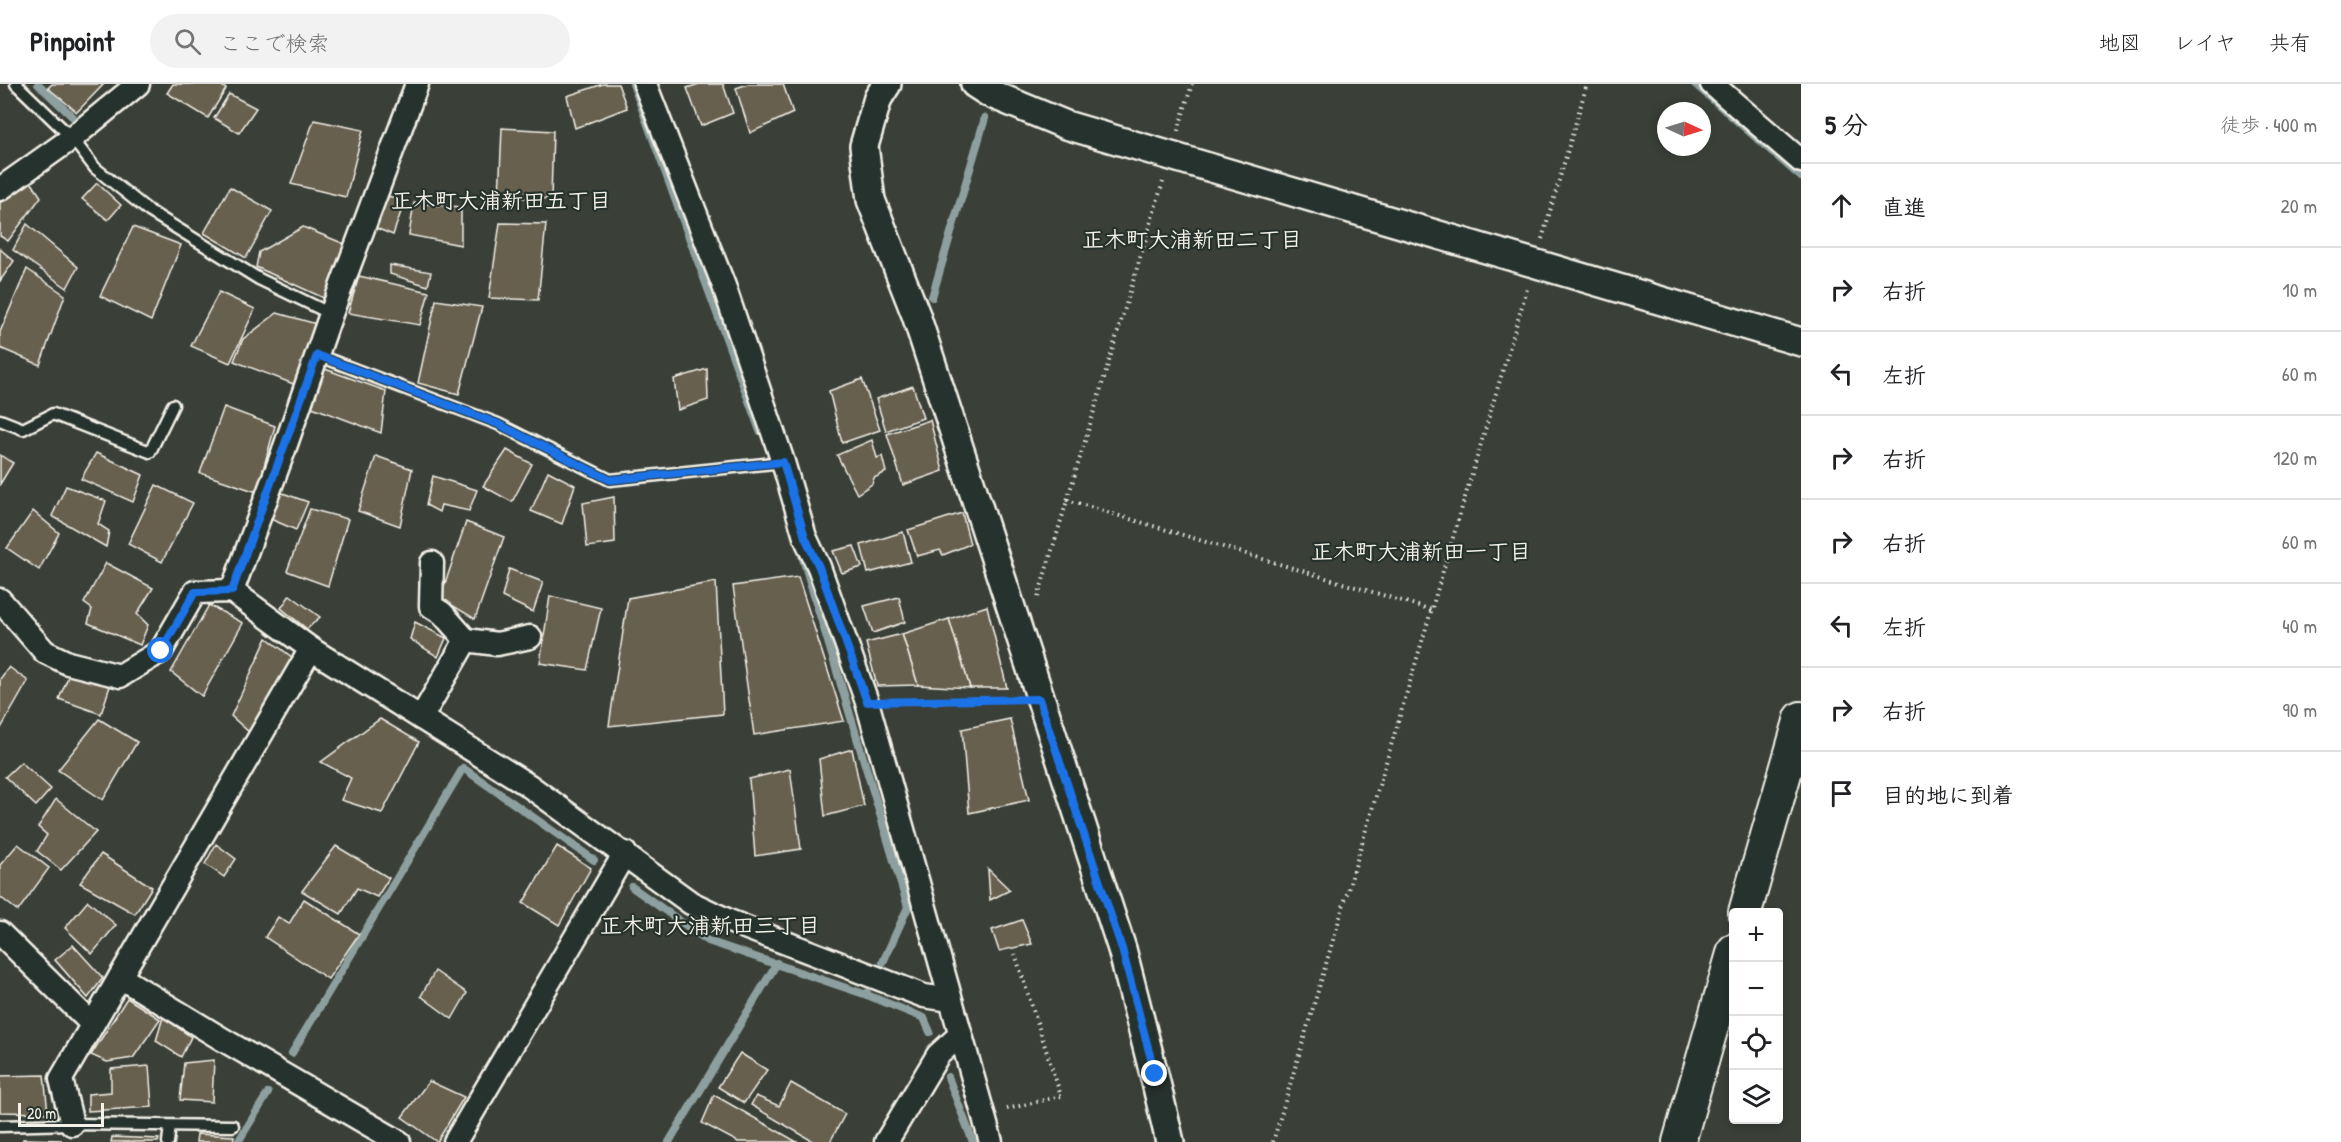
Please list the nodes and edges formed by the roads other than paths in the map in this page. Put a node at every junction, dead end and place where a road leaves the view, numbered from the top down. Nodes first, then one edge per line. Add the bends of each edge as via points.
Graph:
1 (16, 84) edge
2 (138, 84) edge
3 (417, 84) edge
4 (645, 84) edge
5 (887, 84) edge
6 (975, 84) edge
7 (1712, 84) edge
8 (72, 138) junction
9 (1801, 161) edge
10 (0, 189) edge
11 (331, 314) junction
12 (1801, 342) edge
13 (317, 355) junction
14 (173, 405) dead end
15 (0, 420) edge
16 (783, 462) junction
17 (432, 563) dead end
18 (232, 591) junction
19 (0, 600) edge
20 (530, 637) dead end
21 (466, 640) junction
22 (311, 649) junction
23 (421, 718) junction
24 (1801, 718) edge
25 (625, 853) junction
26 (1745, 908) edge
27 (0, 934) edge
28 (1730, 962) edge
29 (120, 977) junction
30 (951, 1000) junction
31 (92, 1024) junction
32 (960, 1035) junction
33 (72, 1124) junction
34 (0, 1126) edge
35 (170, 1126) junction
36 (233, 1126) dead end
37 (168, 1142) edge
38 (399, 1142) edge
39 (456, 1142) edge
40 (886, 1142) edge
41 (992, 1142) edge
42 (1170, 1142) edge
43 (1678, 1142) edge

1 - 8 lane
2 - 8 street
3 - 11 street
4 - 16 street via 724,286
5 - 42 street via 878,98 864,146 871,200 916,315 1122,949
6 - 12 street via 1066,125
7 - 9 street
8 - 10 street
8 - 11 lane via 95,168 149,210 259,279
11 - 13 street
13 - 16 lane via 498,424 610,480
13 - 18 street
14 - 15 lane via 150,452 53,414 23,429
16 - 30 street via 805,537 867,702
17 - 21 street via 430,606 442,613
18 - 19 street via 195,592 161,651 120,676 68,663 45,652
18 - 22 street
20 - 21 street via 497,644
21 - 23 street
22 - 23 street
22 - 29 street
23 - 25 street via 528,785
24 - 26 main road
25 - 30 street via 691,903 729,921 924,996
25 - 39 street
27 - 31 street
28 - 43 main road
29 - 31 street
29 - 38 street
30 - 32 street
31 - 33 street via 61,1079
32 - 40 street via 938,1055
32 - 41 street
33 - 34 lane
33 - 35 lane
35 - 36 lane
35 - 37 lane

